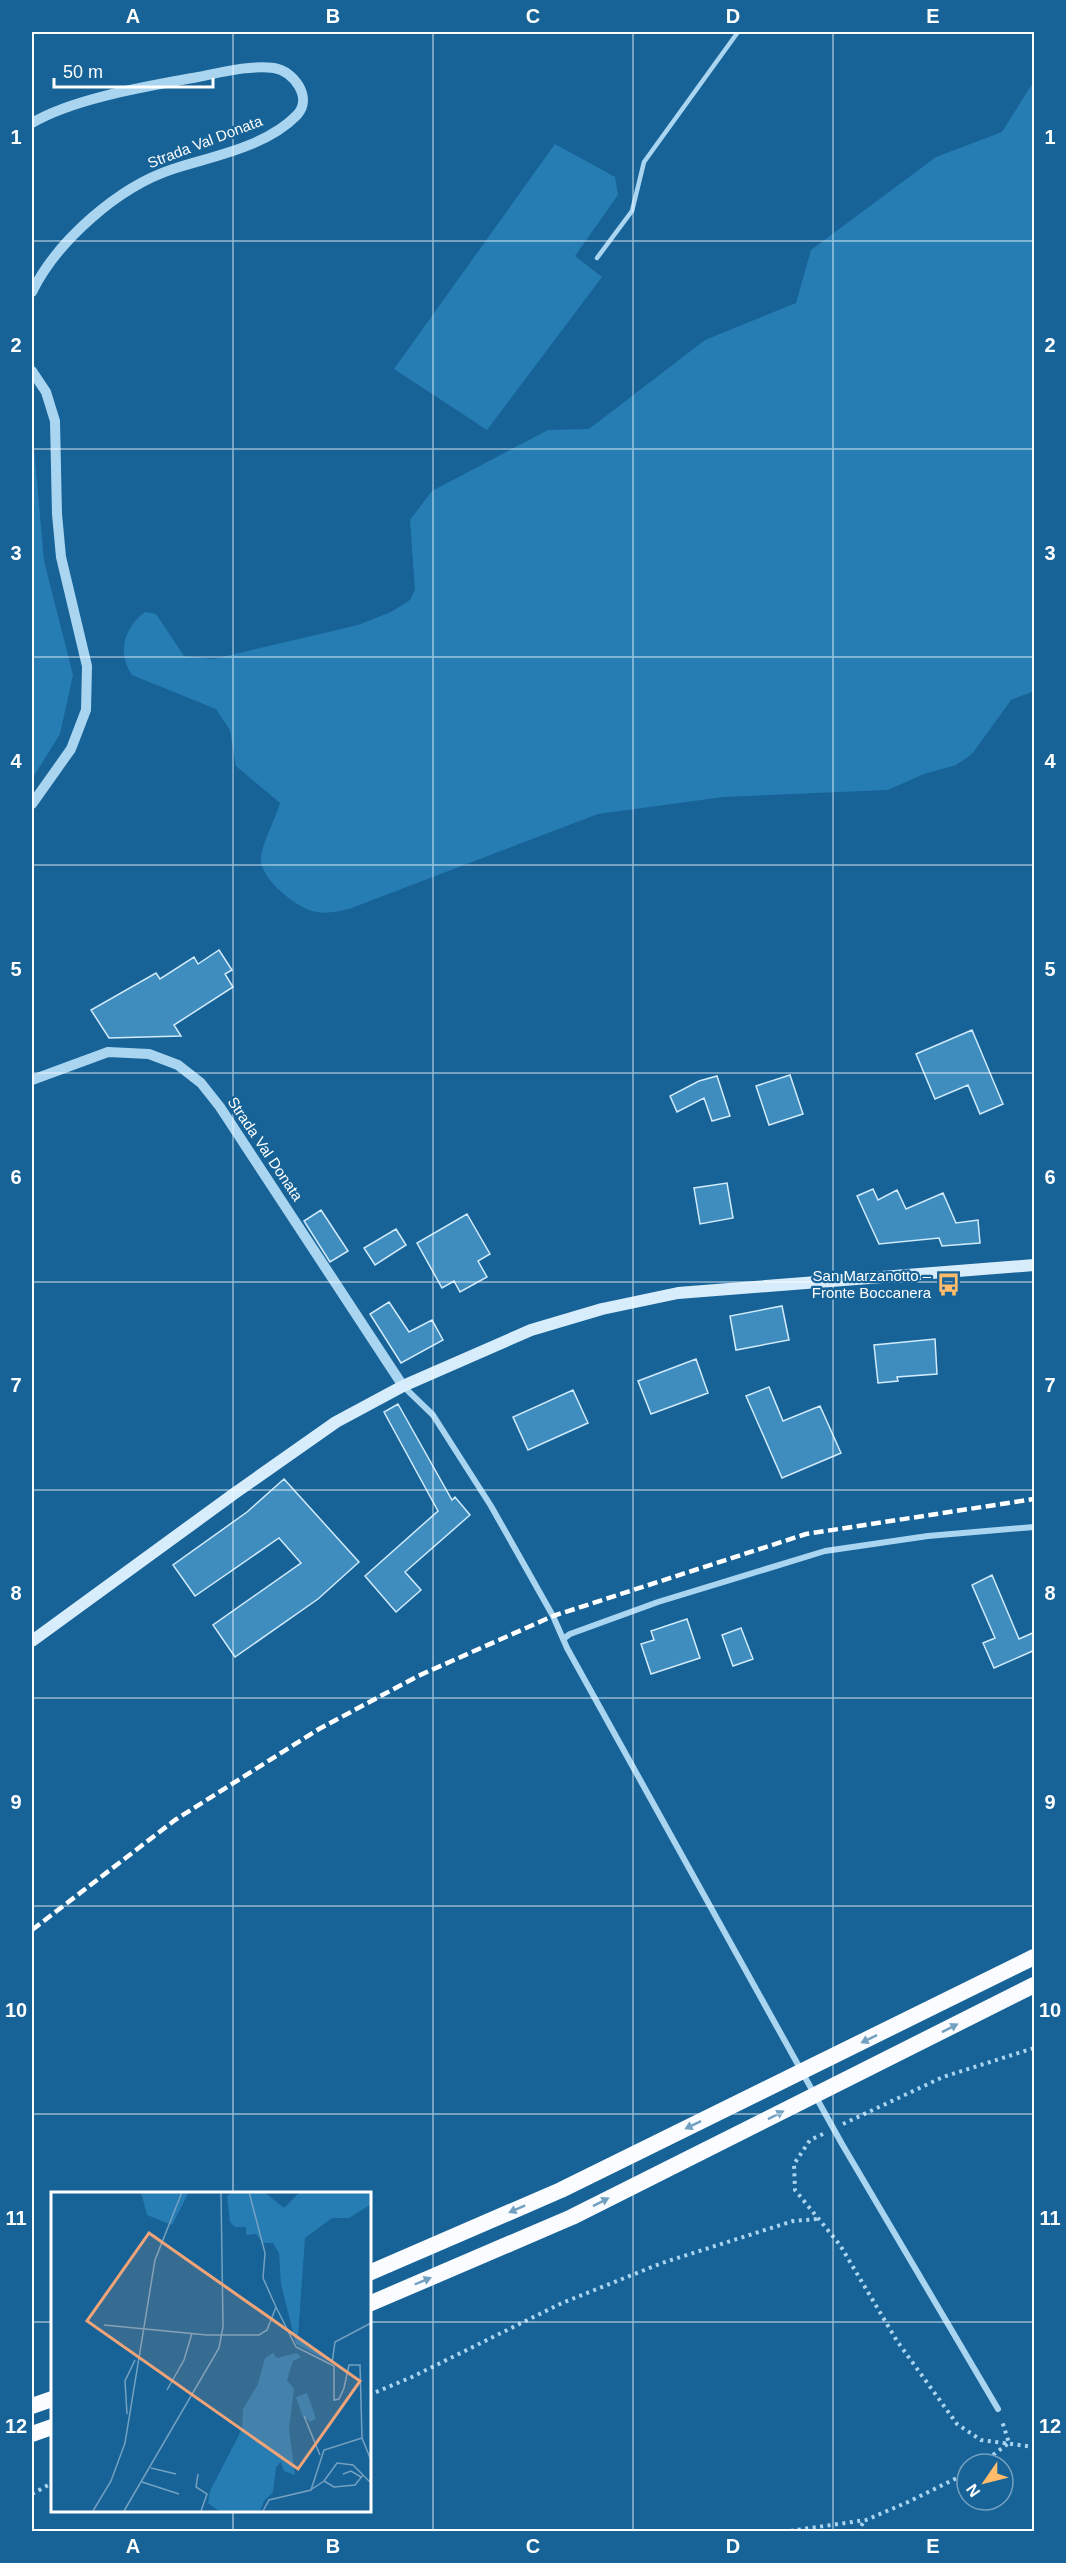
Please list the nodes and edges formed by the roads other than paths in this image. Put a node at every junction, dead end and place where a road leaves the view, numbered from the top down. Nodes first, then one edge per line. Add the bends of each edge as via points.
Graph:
1 (738, 32) edge
2 (32, 123) edge
3 (597, 258) dead end
4 (32, 292) edge
5 (32, 370) edge
6 (32, 804) edge
7 (32, 1080) edge
8 (1035, 1265) edge
9 (403, 1386) junction
10 (1035, 1527) edge
11 (563, 1640) junction
12 (32, 1641) edge
13 (1035, 1957) edge
14 (1035, 1985) edge
15 (370, 2273) edge
16 (370, 2304) edge
17 (51, 2399) edge
18 (32, 2406) edge
19 (998, 2409) road end
20 (51, 2427) edge
21 (32, 2434) edge

1 - 3 lane via 644,162 632,211
2 - 4 street, Strada Val Donata via 75,105 236,69 280,69 294,76 303,102 299,113 288,123 255,142 140,183 74,233 42,270
5 - 6 street via 46,392 55,421 61,556 87,666 86,710 71,749
7 - 9 street, Strada Val Donata via 108,1052 149,1054 178,1065 201,1083
8 - 9 main road via 678,1293 602,1309 531,1330
9 - 11 street via 433,1415 491,1506
9 - 12 main road via 336,1422
10 - 11 street via 928,1536 825,1551 658,1602
11 - 19 street via 842,2144
13 -> 15 highway via 561,2190
16 -> 14 highway via 572,2217
17 - 18 highway
20 - 21 highway

